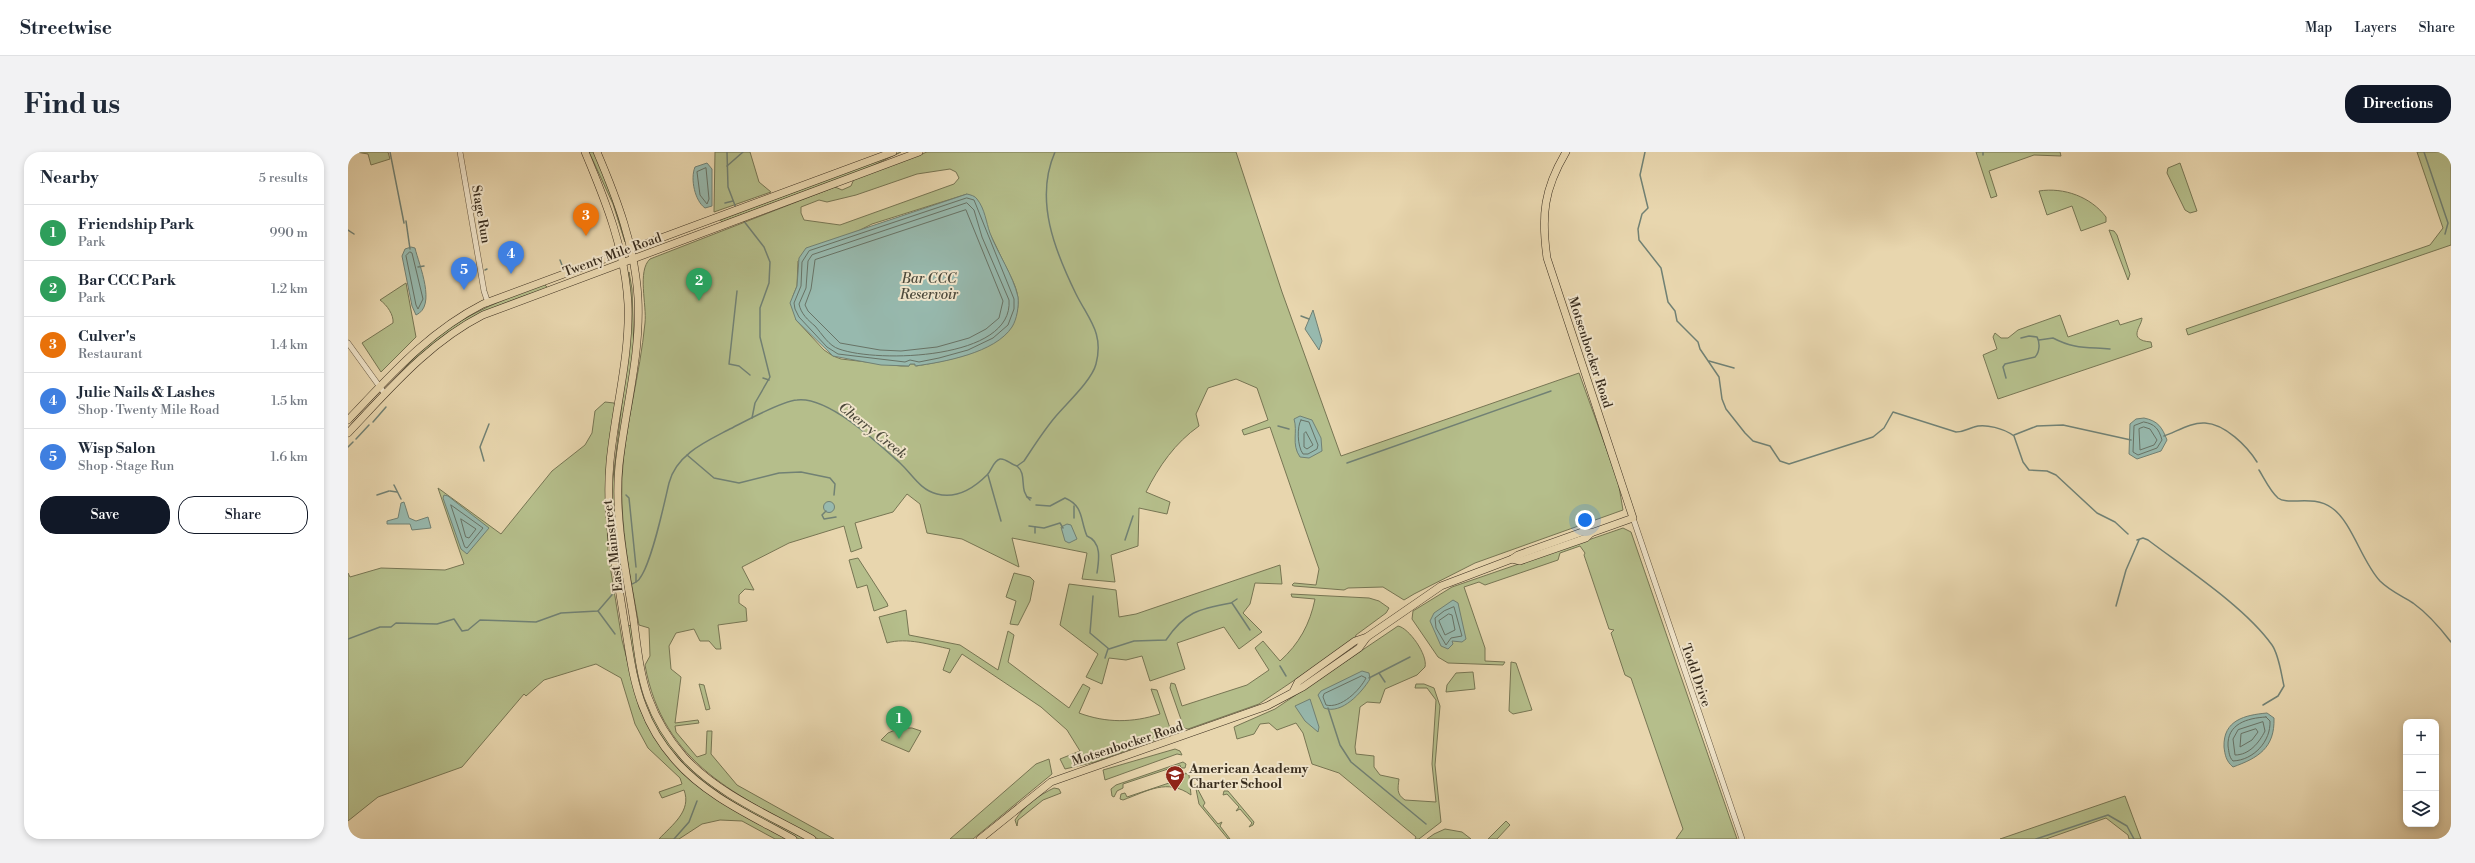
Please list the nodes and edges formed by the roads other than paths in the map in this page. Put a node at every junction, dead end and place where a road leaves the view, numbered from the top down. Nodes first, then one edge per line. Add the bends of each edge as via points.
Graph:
1 (460, 152) edge
2 (585, 152) edge
3 (597, 152) edge
4 (893, 152) edge
5 (919, 152) edge
6 (1566, 152) edge
7 (632, 249) junction
8 (622, 252) junction
9 (634, 260) junction
10 (623, 263) junction
11 (488, 303) junction
12 (348, 343) edge
13 (379, 387) junction
14 (385, 394) junction
15 (348, 420) edge
16 (348, 434) edge
17 (1633, 518) junction
18 (793, 839) edge
19 (812, 839) edge
20 (980, 839) edge
21 (1742, 839) edge

1 - 11 street, Stage Run
2 - 8 main road, East Mainstreet via 608,206
3 - 7 main road, East Mainstreet via 619,203
4 - 7 main road, Twenty Mile Road
5 - 9 main road, Twenty Mile Road
6 - 17 main road, Motsenbocker Road via 1551,182 1546,199 1543,233 1547,258
7 - 8 main road, Twenty Mile Road
7 - 9 main road, East Mainstreet
8 - 10 main road, East Mainstreet
8 - 11 main road, Twenty Mile Road
9 - 10 main road, Twenty Mile Road
9 - 19 main road, East Mainstreet via 638,296 638,345 618,480 619,525 642,677 648,698 663,729 679,752 696,768 718,786
10 - 14 main road, Twenty Mile Road via 500,307 476,319 432,348
10 - 18 main road, East Mainstreet via 628,304 627,336 609,485 610,524 634,681 653,728 671,756 708,791
11 - 13 main road, Twenty Mile Road via 435,334
12 - 13 street
13 - 14 street
13 - 15 main road, Twenty Mile Road
14 - 16 main road, Twenty Mile Road
17 - 20 main road, Motsenbocker Road via 1520,562 1512,559 1441,586 1367,636 1359,648 1303,687 1271,704 1222,724 1054,781 1040,789
17 - 21 street, Todd Drive

